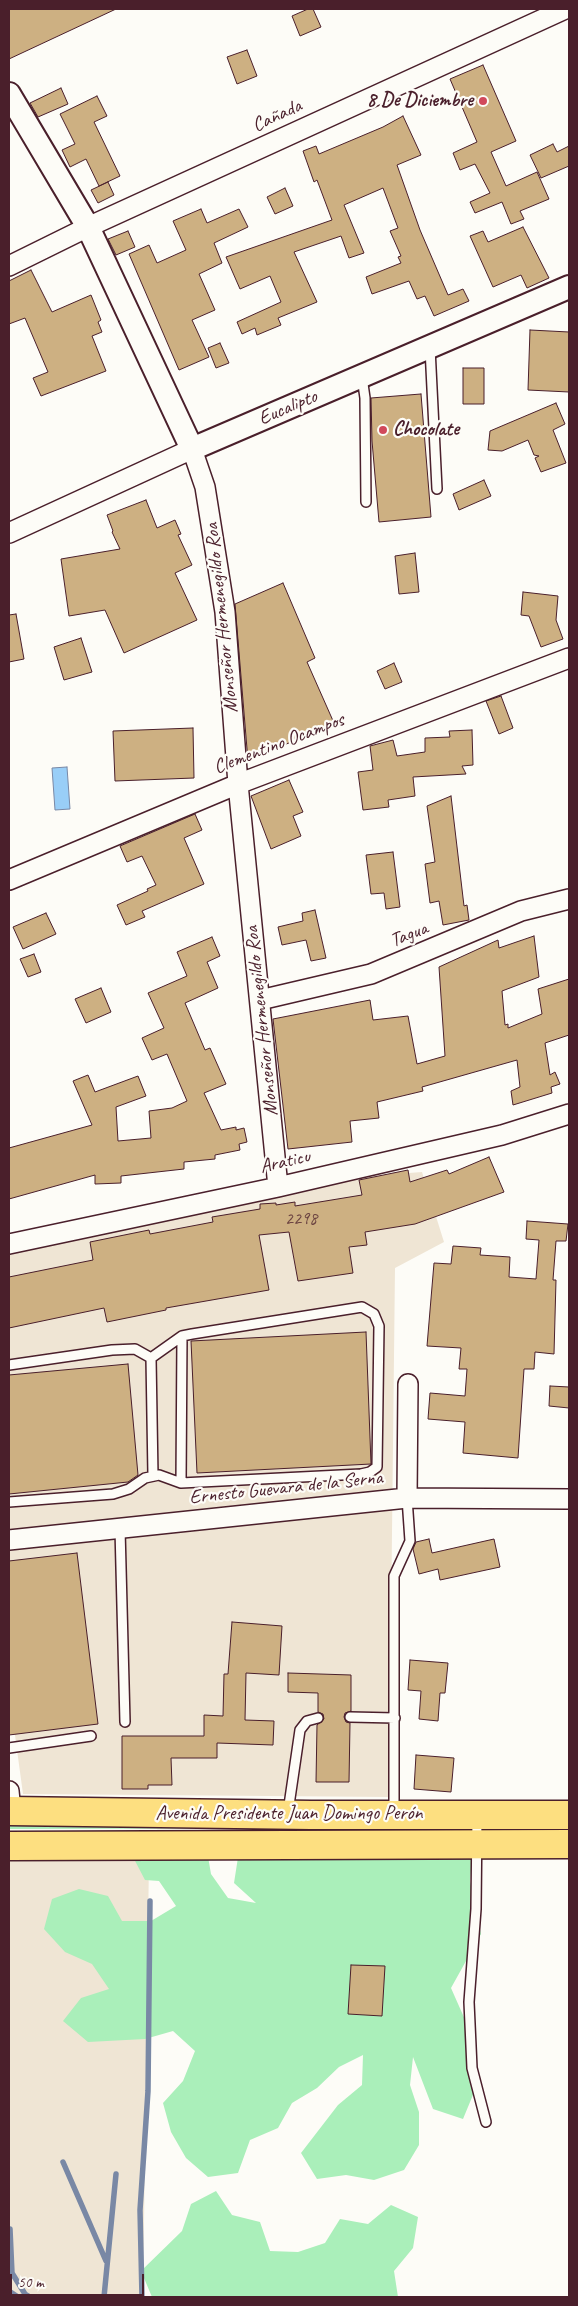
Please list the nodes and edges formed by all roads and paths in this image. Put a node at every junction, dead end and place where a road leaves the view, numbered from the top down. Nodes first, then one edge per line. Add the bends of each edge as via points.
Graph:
1 (564, 9) edge
2 (569, 20) edge
3 (9, 94) edge
4 (88, 227) junction
5 (9, 266) edge
6 (569, 287) edge
7 (430, 348) junction
8 (362, 376) junction
9 (192, 449) junction
10 (437, 489) dead end
11 (366, 502) dead end
12 (9, 533) edge
13 (569, 658) edge
14 (238, 784) junction
15 (9, 880) edge
16 (569, 898) edge
17 (260, 1000) junction
18 (569, 1114) edge
19 (278, 1187) junction
20 (9, 1244) edge
21 (182, 1336) junction
22 (151, 1358) junction
23 (9, 1365) edge
24 (408, 1384) dead end
25 (153, 1476) junction
26 (181, 1483) junction
27 (408, 1498) junction
28 (569, 1499) edge
29 (9, 1502) edge
30 (120, 1529) junction
31 (9, 1540) edge
32 (350, 1717) dead end
33 (318, 1718) dead end
34 (395, 1718) junction
35 (126, 1722) dead end
36 (91, 1736) dead end
37 (9, 1748) edge
38 (9, 1802) edge
39 (288, 1815) junction
40 (394, 1815) junction
41 (477, 1815) junction
42 (569, 1815) edge
43 (478, 1843) junction
44 (569, 1844) edge
45 (9, 1846) edge
46 (486, 2122) dead end

1 - 2 street
1 - 4 street, Cañada
3 - 4 street, Monseñor Hermenegildo Roa
4 - 5 street, Cañada
4 - 9 street, Monseñor Hermenegildo Roa
6 - 7 street, Eucalipto
7 - 8 street, Eucalipto
7 - 10 lane
8 - 9 street, Eucalipto
8 - 11 lane
9 - 12 street, Eucalipto
9 - 14 street, Monseñor Hermenegildo Roa via 205,487 225,612
13 - 14 street, Clementino Ocampos
14 - 15 street, Clementino Ocampos
14 - 17 street, Monseñor Hermenegildo Roa
16 - 17 street, Tagua via 521,911 370,974
17 - 19 street, Monseñor Hermenegildo Roa
18 - 19 street, Araticu via 502,1135
19 - 20 street, Araticu
21 - 22 lane
21 - 26 lane
21 - 26 lane via 362,1307 374,1314 379,1326 377,1467 361,1474
22 - 23 lane via 134,1349 112,1350
22 - 25 lane
24 - 27 street
25 - 26 lane
25 - 29 lane via 113,1494
27 - 28 street, Ernesto Guevara de la Serna
27 - 30 street, Ernesto Guevara de la Serna
27 - 34 lane via 410,1542 394,1576
30 - 31 street, Ernesto Guevara de la Serna
30 - 35 lane
32 - 34 lane
33 - 39 lane via 307,1721 300,1730
34 - 40 lane
36 - 37 lane
38 - 39 main road, Avenida Presidente Juan Domingo Perón
39 - 40 main road, Avenida Presidente Juan Domingo Perón
40 - 41 main road, Avenida Presidente Juan Domingo Perón
41 - 42 main road, Avenida Presidente Juan Domingo Perón
41 - 43 lane
43 - 44 main road, Avenida Presidente Juan Domingo Perón
43 - 45 main road, Avenida Presidente Juan Domingo Perón
43 - 46 lane via 469,2002 472,2068

